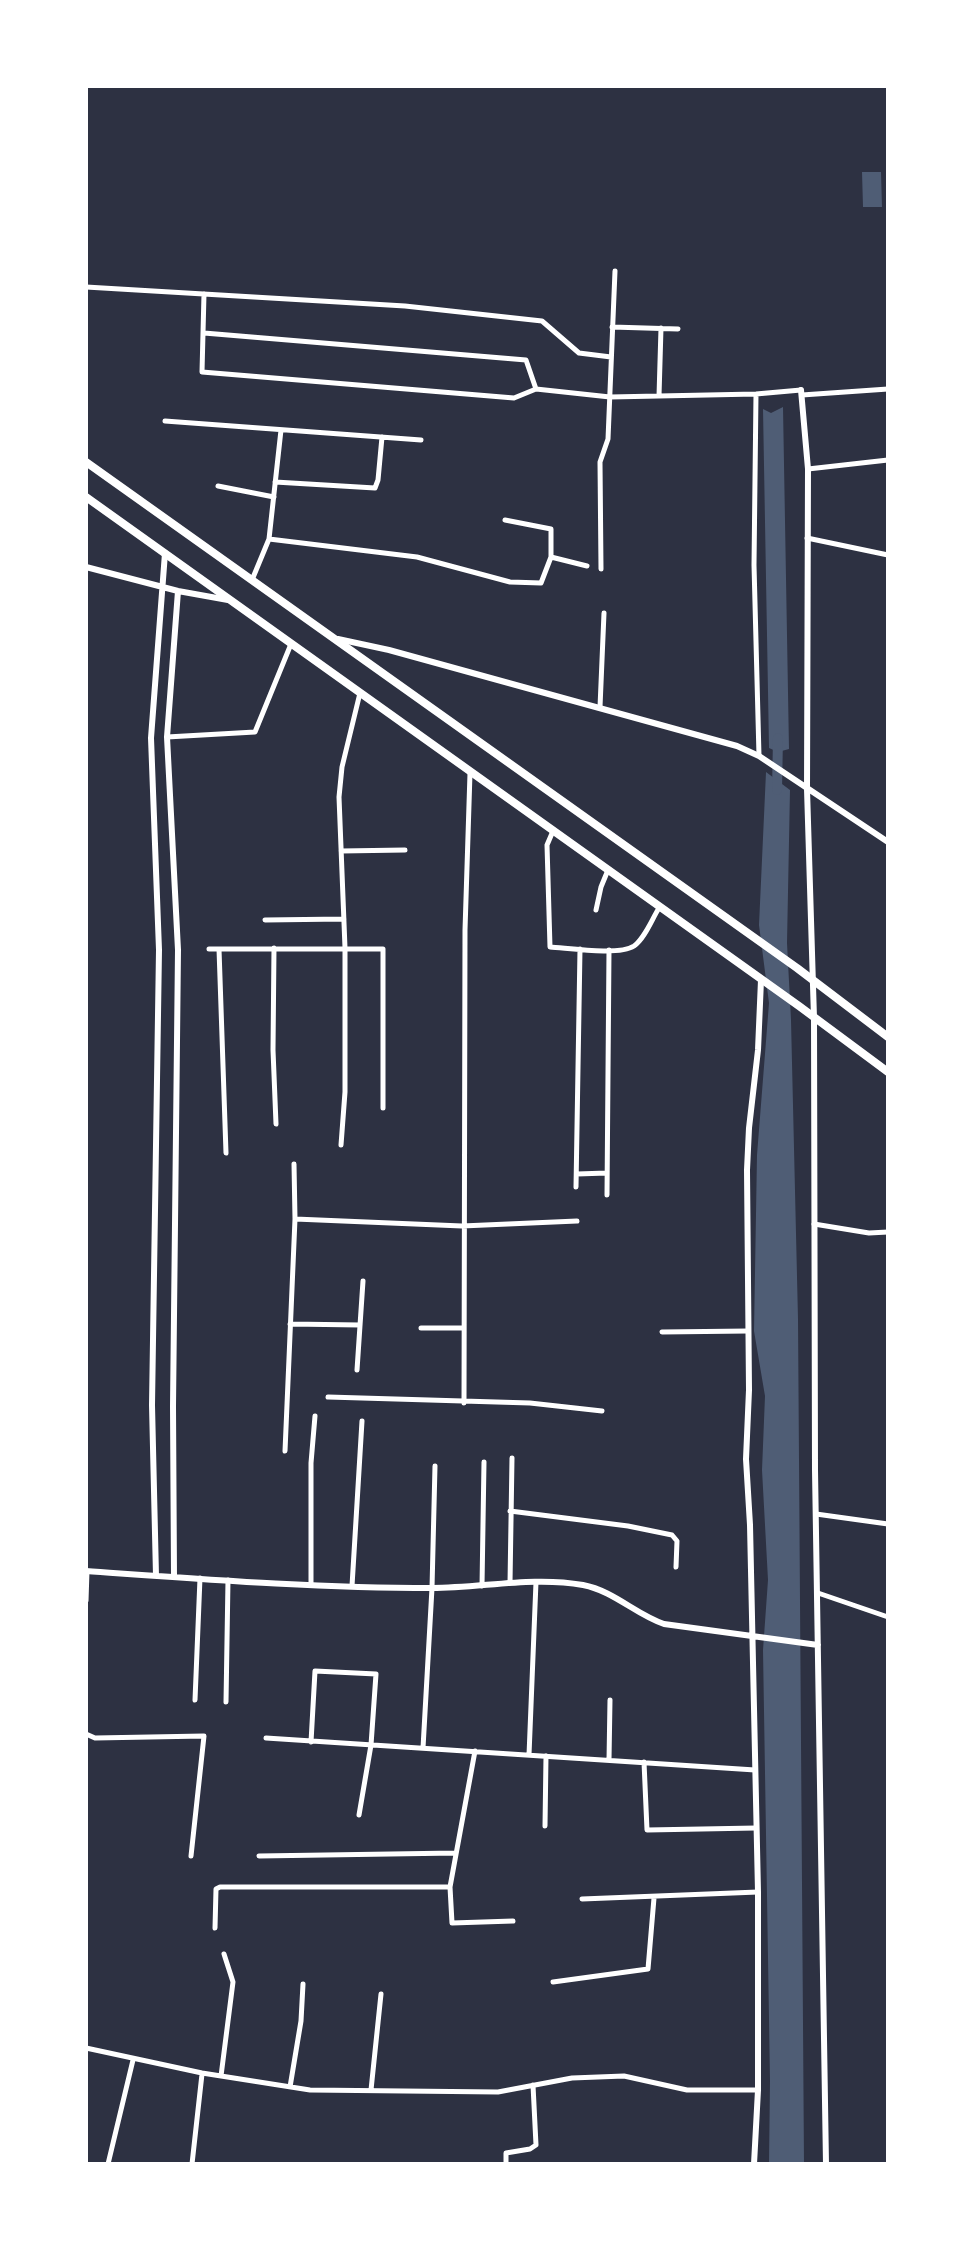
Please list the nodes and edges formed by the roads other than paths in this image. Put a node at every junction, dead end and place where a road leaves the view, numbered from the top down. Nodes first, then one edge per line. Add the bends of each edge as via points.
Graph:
1 (615, 271) dead end
2 (86, 287) edge
3 (204, 294) junction
4 (612, 327) junction
5 (661, 328) junction
6 (678, 329) dead end
7 (204, 333) junction
8 (611, 357) junction
9 (536, 389) junction
10 (888, 389) edge
11 (801, 392) junction
12 (756, 394) junction
13 (659, 396) junction
14 (610, 397) junction
15 (165, 421) dead end
16 (281, 430) junction
17 (382, 437) junction
18 (421, 440) dead end
19 (888, 460) edge
20 (86, 462) edge
21 (808, 469) junction
22 (275, 482) junction
23 (218, 486) dead end
24 (86, 497) edge
25 (274, 497) junction
26 (505, 520) dead end
27 (807, 538) junction
28 (269, 539) junction
29 (165, 553) junction
30 (888, 555) edge
31 (551, 557) junction
32 (587, 566) dead end
33 (86, 567) edge
34 (601, 569) dead end
35 (252, 581) junction
36 (161, 586) junction
37 (178, 591) junction
38 (228, 600) junction
39 (604, 613) dead end
40 (332, 637) junction
41 (291, 644) junction
42 (360, 693) junction
43 (600, 707) junction
44 (167, 737) junction
45 (759, 756) junction
46 (470, 772) junction
47 (807, 789) junction
48 (553, 831) junction
49 (888, 842) edge
50 (405, 850) dead end
51 (341, 851) junction
52 (608, 870) junction
53 (659, 908) junction
54 (596, 910) dead end
55 (344, 919) junction
56 (265, 920) dead end
57 (274, 948) junction
58 (345, 948) junction
59 (209, 949) dead end
60 (219, 949) junction
61 (580, 949) junction
62 (609, 950) junction
63 (811, 979) junction
64 (761, 980) junction
65 (814, 1018) junction
66 (888, 1037) edge
67 (888, 1072) edge
68 (383, 1108) dead end
69 (276, 1124) dead end
70 (341, 1145) dead end
71 (226, 1153) dead end
72 (294, 1164) dead end
73 (607, 1173) junction
74 (577, 1174) junction
75 (576, 1187) dead end
76 (607, 1195) dead end
77 (295, 1219) junction
78 (577, 1221) dead end
79 (814, 1224) junction
80 (462, 1226) junction
81 (888, 1232) edge
82 (363, 1281) dead end
83 (290, 1324) junction
84 (360, 1325) junction
85 (421, 1328) dead end
86 (463, 1328) junction
87 (748, 1331) junction
88 (662, 1332) dead end
89 (357, 1370) dead end
90 (328, 1397) dead end
91 (464, 1403) junction
92 (602, 1411) dead end
93 (315, 1416) dead end
94 (362, 1421) dead end
95 (285, 1451) dead end
96 (512, 1458) dead end
97 (484, 1462) dead end
98 (435, 1466) dead end
99 (510, 1511) junction
100 (816, 1514) junction
101 (888, 1524) edge
102 (676, 1567) dead end
103 (86, 1571) edge
104 (156, 1576) junction
105 (174, 1577) junction
106 (200, 1578) junction
107 (228, 1580) junction
108 (536, 1582) junction
109 (510, 1583) junction
110 (311, 1584) junction
111 (352, 1586) junction
112 (482, 1586) junction
113 (432, 1588) junction
114 (818, 1593) junction
115 (86, 1601) edge
116 (888, 1617) edge
117 (751, 1636) junction
118 (818, 1645) junction
119 (195, 1700) dead end
120 (610, 1700) dead end
121 (226, 1702) dead end
122 (86, 1734) edge
123 (266, 1738) dead end
124 (311, 1742) junction
125 (371, 1745) junction
126 (423, 1748) junction
127 (475, 1751) junction
128 (529, 1755) junction
129 (546, 1756) junction
130 (609, 1760) junction
131 (644, 1762) junction
132 (755, 1770) junction
133 (359, 1815) dead end
134 (545, 1826) dead end
135 (756, 1828) junction
136 (456, 1853) junction
137 (191, 1856) dead end
138 (259, 1856) dead end
139 (450, 1887) junction
140 (758, 1892) junction
141 (654, 1898) junction
142 (582, 1899) dead end
143 (513, 1921) dead end
144 (215, 1928) dead end
145 (224, 1954) dead end
146 (553, 1982) dead end
147 (303, 1984) dead end
148 (381, 1994) dead end
149 (86, 2048) edge
150 (133, 2060) junction
151 (202, 2073) junction
152 (221, 2076) junction
153 (533, 2085) junction
154 (290, 2087) junction
155 (371, 2090) junction
156 (758, 2090) junction
157 (108, 2164) edge
158 (192, 2164) edge
159 (506, 2164) edge
160 (754, 2164) edge
161 (826, 2164) edge

1 - 4 street
2 - 3 street
3 - 7 street
3 - 8 street via 405,306 542,321 579,353
4 - 5 street
4 - 8 street
5 - 6 street
5 - 13 street
7 - 9 street via 526,360
7 - 9 street via 202,372 514,398
8 - 14 street
9 - 14 street
10 - 11 street
11 - 12 street
11 - 21 street
12 - 13 street
12 - 45 street
13 - 14 street
14 - 34 street via 608,439 600,462
15 - 16 street
16 - 17 street
16 - 22 street
17 - 18 street
17 - 22 street via 375,488
19 - 21 street
20 - 35 main road
21 - 27 street
22 - 25 street
23 - 25 street
24 - 29 main road
25 - 28 street
26 - 31 street via 551,529
27 - 30 street
27 - 47 street
28 - 31 street via 417,557 510,582 541,583
28 - 35 street
29 - 36 street
29 - 38 main road
31 - 32 street
33 - 36 street
35 - 40 main road
36 - 37 street
36 - 104 street via 151,738 159,950 152,1405
37 - 38 street
37 - 44 street
38 - 41 main road
39 - 43 street
40 - 43 street
40 - 63 main road
41 - 42 main road
41 - 44 street via 254,733
42 - 46 main road
42 - 51 street via 342,767
43 - 45 street
44 - 105 street via 178,950
45 - 47 street
46 - 48 main road
46 - 80 street
47 - 49 street
47 - 63 street
48 - 52 main road
48 - 61 street via 547,845 550,947
50 - 51 street
51 - 55 street
52 - 53 main road
52 - 54 street
53 - 62 street via 634,945
53 - 64 main road
55 - 56 street
55 - 58 street
57 - 58 street
57 - 60 street
57 - 69 street
58 - 68 street via 383,949
58 - 70 street
59 - 60 street
60 - 71 street
61 - 62 street
61 - 74 street
62 - 73 street
63 - 65 street
63 - 66 main road
64 - 65 main road
64 - 87 street via 747,1170
65 - 67 main road
65 - 79 street
72 - 77 street
73 - 74 street
73 - 76 street
74 - 75 street
77 - 80 street
77 - 83 street
78 - 80 street
79 - 81 street
79 - 100 street
80 - 86 street
82 - 84 street
83 - 84 street
83 - 95 street
84 - 89 street
85 - 86 street
86 - 91 street
87 - 88 street
87 - 117 street
90 - 91 street
91 - 92 street
93 - 110 street
94 - 111 street
96 - 99 street
97 - 112 street
98 - 113 street
99 - 102 street via 672,1535 677,1541
99 - 109 street
100 - 101 street
100 - 114 street
103 - 104 street
103 - 115 street
104 - 105 street
105 - 106 street
106 - 107 street
106 - 119 street
107 - 110 street
107 - 121 street
108 - 109 street
108 - 117 street via 596,1588 664,1624
108 - 128 street
109 - 112 street
110 - 111 street
111 - 113 street
112 - 113 street
113 - 126 street
114 - 116 street
114 - 118 street
117 - 118 street
117 - 132 street
118 - 161 street
120 - 130 street
122 - 137 street via 204,1736
123 - 124 street
124 - 125 street
124 - 125 street via 315,1671 376,1674
125 - 126 street
125 - 133 street
126 - 127 street
127 - 128 street
127 - 136 street
128 - 129 street
129 - 130 street
129 - 134 street
130 - 131 street
131 - 132 street
131 - 135 street via 647,1830
132 - 135 street
135 - 140 street
136 - 138 street
136 - 139 street
139 - 143 street via 452,1923
139 - 144 street via 220,1887
140 - 141 street
140 - 156 street
141 - 142 street
141 - 146 street via 648,1969
145 - 152 street via 233,1982
147 - 154 street
148 - 155 street
149 - 150 street
150 - 151 street
150 - 157 street
151 - 152 street
151 - 158 street
152 - 154 street
153 - 155 street via 498,2092
153 - 156 street via 624,2076 687,2090
153 - 159 street via 536,2145 506,2153
154 - 155 street
156 - 160 street

